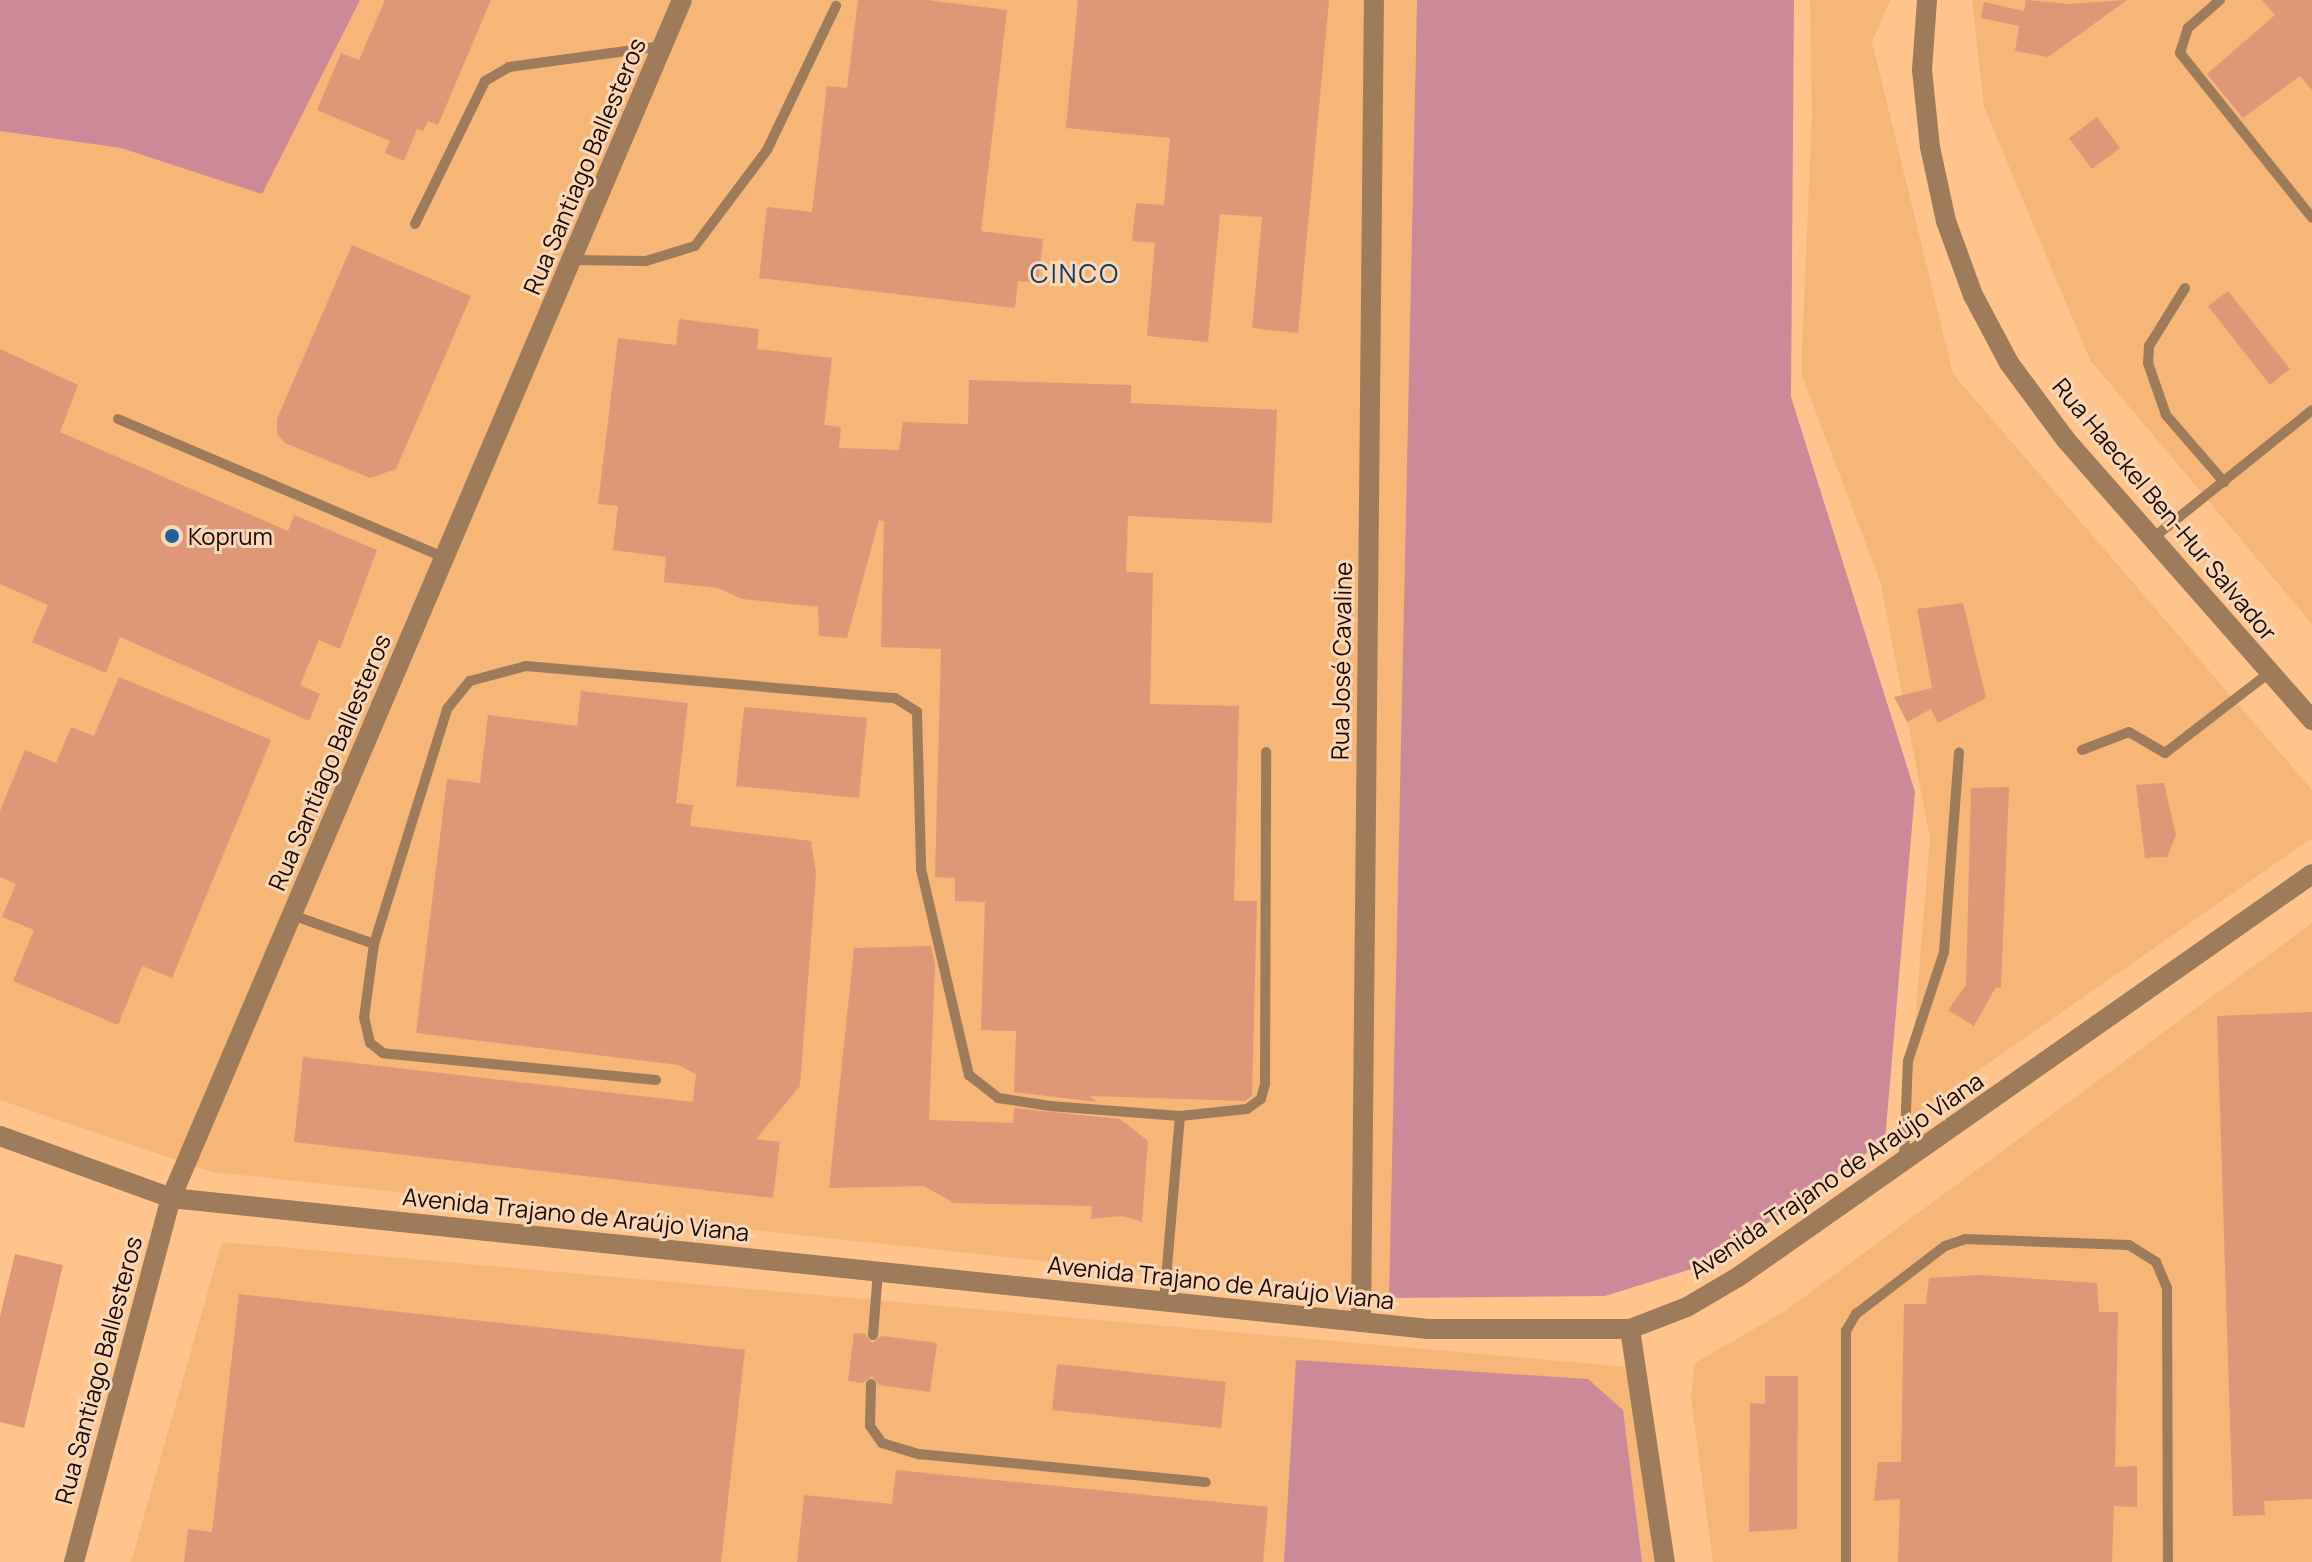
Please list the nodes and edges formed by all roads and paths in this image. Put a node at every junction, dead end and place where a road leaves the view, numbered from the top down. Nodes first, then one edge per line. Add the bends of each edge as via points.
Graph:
1 (682, 0) edge
2 (1374, 0) edge
3 (1927, 0) edge
4 (2220, 0) edge
5 (836, 6) dead end
6 (664, 46) junction
7 (2312, 218) edge
8 (415, 224) dead end
9 (572, 260) junction
10 (2185, 288) dead end
11 (2312, 410) edge
12 (118, 419) dead end
13 (2224, 482) junction
14 (2153, 538) junction
15 (445, 558) junction
16 (2270, 672) junction
17 (2312, 720) edge
18 (2082, 750) dead end
19 (1266, 752) dead end
20 (1959, 753) dead end
21 (2312, 874) edge
22 (292, 915) junction
23 (374, 944) junction
24 (656, 1080) dead end
25 (1180, 1116) junction
26 (0, 1136) edge
27 (1904, 1165) junction
28 (171, 1198) junction
29 (878, 1272) junction
30 (1164, 1302) junction
31 (1361, 1322) junction
32 (1630, 1329) junction
33 (873, 1335) dead end
34 (871, 1384) dead end
35 (1206, 1482) dead end
36 (74, 1562) edge
37 (1665, 1562) edge
38 (1846, 1562) edge
39 (2168, 1562) edge

1 - 6 street, Rua Santiago Ballesteros
2 - 31 street, Rua José Cavaline
3 - 14 street, Rua Haeckel Ben-Hur Salvador via 1922,70 1930,147 1946,221 1973,295 2009,363
4 - 7 lane via 2188,28 2180,53
5 - 9 lane via 767,150 695,246 646,261
6 - 8 lane via 509,67 485,81
6 - 9 street, Rua Santiago Ballesteros
9 - 15 street, Rua Santiago Ballesteros
10 - 13 lane via 2149,346 2148,363 2166,415
11 - 13 lane
12 - 15 lane
13 - 14 lane
14 - 16 street, Rua Haeckel Ben-Hur Salvador
15 - 22 street, Rua Santiago Ballesteros
16 - 17 street, Rua Haeckel Ben-Hur Salvador
16 - 18 lane via 2165,753 2129,732
19 - 25 lane via 1265,1084 1261,1099 1247,1109
20 - 27 lane via 1944,952 1908,1061
21 - 27 street, Avenida Trajano de Araújo Viana
22 - 23 lane
22 - 28 street, Rua Santiago Ballesteros
23 - 24 lane via 364,1018 370,1043 383,1053
23 - 25 lane via 447,709 470,681 526,666 895,698 917,712 921,869 969,1075 998,1098
25 - 30 lane
26 - 28 street, Avenida Trajano de Araújo Viana
27 - 32 street, Avenida Trajano de Araújo Viana via 1738,1277 1687,1307
28 - 29 street, Avenida Trajano de Araújo Viana
28 - 36 street, Rua Santiago Ballesteros
29 - 30 street, Avenida Trajano de Araújo Viana
29 - 33 lane
30 - 31 street, Avenida Trajano de Araújo Viana
31 - 32 street, Avenida Trajano de Araújo Viana via 1428,1329
32 - 37 street
34 - 35 lane via 870,1426 882,1443 919,1454
38 - 39 lane via 1846,1331 1856,1314 1945,1246 1965,1239 2129,1245 2156,1262 2167,1288

